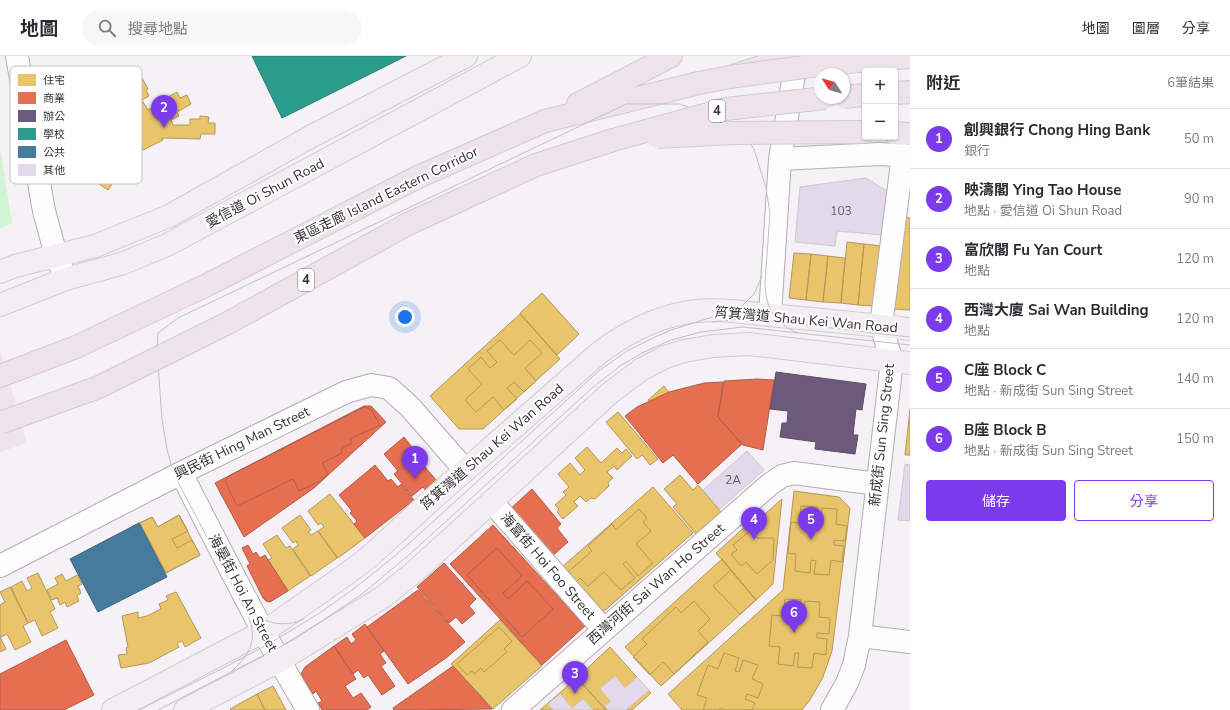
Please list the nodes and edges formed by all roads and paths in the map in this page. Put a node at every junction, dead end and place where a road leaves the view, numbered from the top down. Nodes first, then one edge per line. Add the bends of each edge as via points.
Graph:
1 (16, 56) edge
2 (466, 56) edge
3 (520, 56) edge
4 (671, 56) edge
5 (794, 56) edge
6 (797, 56) edge
7 (910, 57) edge
8 (18, 66) edge
9 (730, 77) junction
10 (910, 92) edge
11 (898, 93) edge
12 (862, 95) edge
13 (850, 96) edge
14 (814, 99) edge
15 (544, 121) junction
16 (862, 132) edge
17 (898, 133) edge
18 (910, 134) edge
19 (613, 140) junction
20 (906, 156) edge
21 (780, 159) junction
22 (39, 184) edge
23 (56, 255) junction
24 (0, 272) edge
25 (66, 279) junction
26 (0, 305) edge
27 (770, 315) junction
28 (881, 326) junction
29 (910, 329) edge
30 (901, 362) edge
31 (0, 376) edge
32 (0, 423) edge
33 (465, 470) junction
34 (181, 473) junction
35 (878, 484) junction
36 (492, 502) junction
37 (0, 566) edge
38 (604, 630) junction
39 (262, 631) junction
40 (860, 636) junction
41 (910, 642) edge
42 (279, 661) junction
43 (113, 710) edge
44 (185, 710) edge
45 (308, 710) edge
46 (513, 710) edge
47 (832, 710) edge

1 - 8 street
2 - 23 main road, 愛信道 Oi Shun Road via 312,136 169,216 95,246
3 - 25 main road, 愛信道 Oi Shun Road via 168,245 121,264
4 - 15 highway
5 - 9 highway, bridge
6 - 21 street
7 - 9 highway, 東區走廊 Island Eastern Corridor / 4, bridge via 827,64
9 - 15 highway, 東區走廊 Island Eastern Corridor / 4
10 - 11 highway
12 - 13 highway, bridge
14 - 19 highway, 4, bridge via 726,109
15 - 31 highway, 東區走廊 Island Eastern Corridor / 4 via 418,177 207,285 76,347
16 - 19 highway, bridge via 733,133
17 - 18 highway
19 - 32 highway, 4, bridge via 536,165 408,224 228,323 99,387
20 - 21 street via 880,154
20 - 28 street, 新成街 Sun Sing Street
21 - 27 street
22 - 23 street
23 - 24 main road, 愛信道 Oi Shun Road
23 - 25 street
25 - 26 main road, 愛信道 Oi Shun Road
27 - 28 main road, 筲箕灣道 Shau Kei Wan Road
27 - 33 main road, 筲箕灣道 Shau Kei Wan Road via 732,311 685,312 643,325 599,353
28 - 29 main road, 筲箕灣道 Shau Kei Wan Road
28 - 30 street, 新成街 Sun Sing Street
30 - 35 street, 新成街 Sun Sing Street
30 - 36 main road, 筲箕灣道 Shau Kei Wan Road via 749,344 713,346 665,357 642,369 610,393
33 - 34 street, 興民街 Hing Man Street via 410,407 389,388 371,385 346,392
33 - 39 main road, 筲箕灣道 Shau Kei Wan Road via 364,561
34 - 37 street, 興民街 Hing Man Street
34 - 39 street, 海晏街 Hoi An Street
35 - 38 street, 西灣河街 Sai Wan Ho Street via 794,473 782,476 769,484
35 - 40 street, 新成街 Sun Sing Street
36 - 38 street, 海富街 Hoi Foo Street
36 - 42 main road, 筲箕灣道 Shau Kei Wan Road via 383,597
38 - 46 street, 西灣河街 Sai Wan Ho Street
39 - 42 street, 海晏街 Hoi An Street
39 - 43 main road, 筲箕灣道 Shau Kei Wan Road
40 - 41 street
40 - 47 street, 新成街 Sun Sing Street via 854,665
42 - 44 main road, 筲箕灣道 Shau Kei Wan Road
42 - 45 street, 海晏街 Hoi An Street

